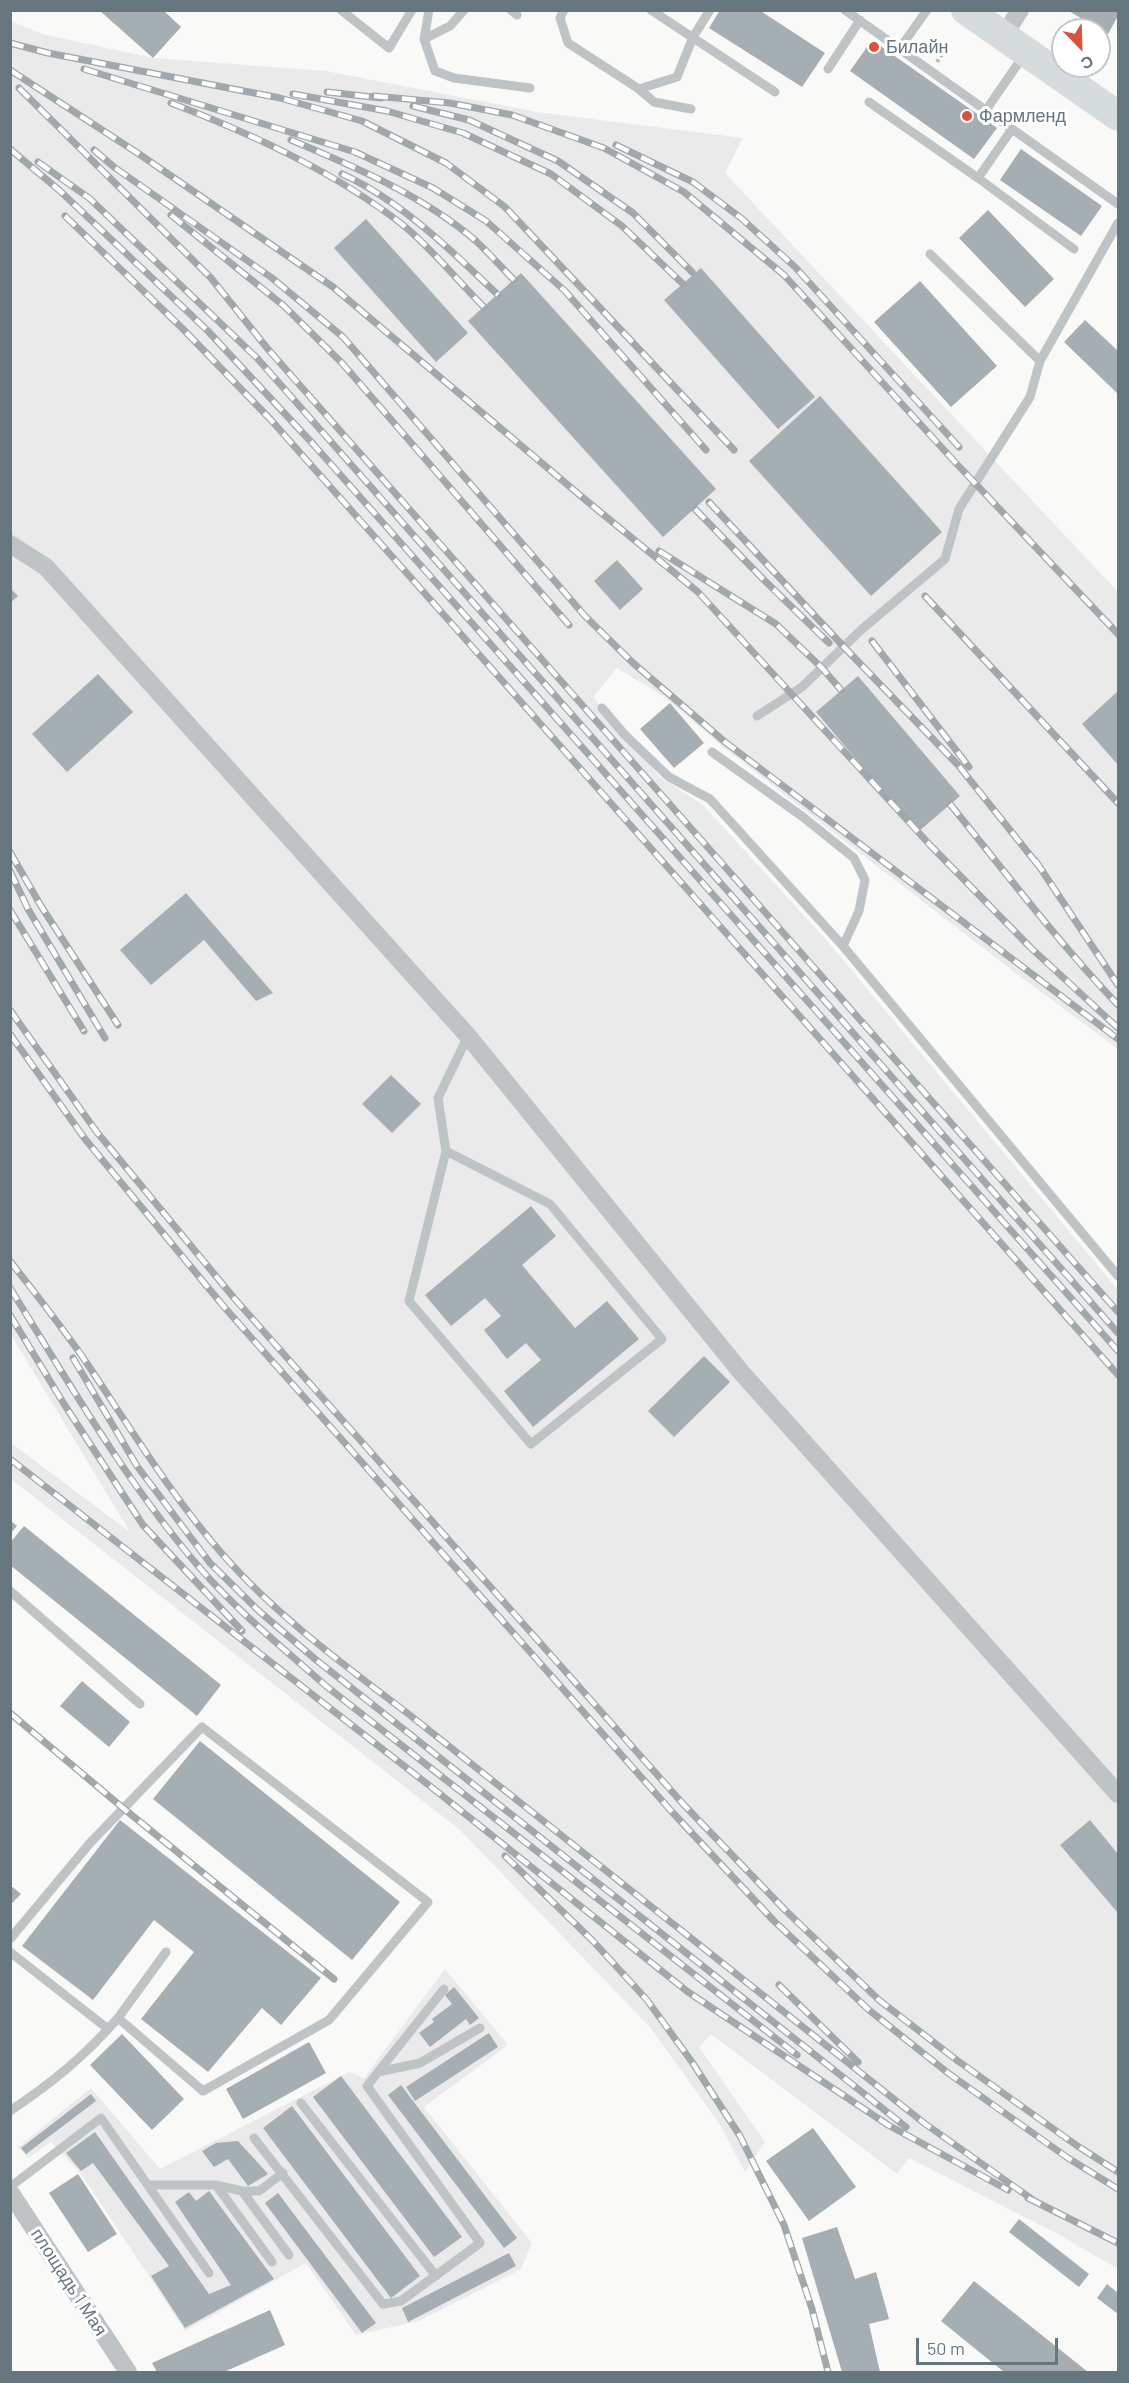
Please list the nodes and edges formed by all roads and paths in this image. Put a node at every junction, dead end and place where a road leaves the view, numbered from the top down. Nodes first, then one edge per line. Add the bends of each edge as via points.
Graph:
1 (341, 10) edge
2 (412, 10) edge
3 (429, 10) edge
4 (464, 10) edge
5 (564, 10) edge
6 (651, 10) edge
7 (710, 10) edge
8 (845, 10) edge
9 (927, 10) edge
10 (966, 10) edge
11 (1020, 10) edge
12 (860, 20) junction
13 (693, 37) junction
14 (424, 39) junction
15 (1014, 45) junction
16 (900, 48) junction
17 (828, 69) dead end
18 (530, 88) dead end
19 (639, 89) junction
20 (775, 92) dead end
21 (869, 102) dead end
22 (691, 109) dead end
23 (986, 110) junction
24 (1119, 116) edge
25 (1012, 129) junction
26 (978, 178) junction
27 (1119, 204) edge
28 (1119, 223) edge
29 (1074, 249) dead end
30 (930, 254) dead end
31 (1040, 360) junction
32 (11, 544) edge
33 (602, 708) dead end
34 (757, 716) dead end
35 (712, 752) dead end
36 (843, 946) junction
37 (468, 1036) junction
38 (446, 1151) junction
39 (1119, 1276) edge
40 (10, 1591) edge
41 (140, 1704) dead end
42 (1119, 1794) edge
43 (10, 1939) edge
44 (10, 1952) edge
45 (166, 1952) dead end
46 (444, 1989) dead end
47 (118, 2018) junction
48 (480, 2028) dead end
49 (108, 2029) junction
50 (378, 2072) junction
51 (301, 2103) dead end
52 (10, 2111) edge
53 (254, 2138) dead end
54 (283, 2173) junction
55 (148, 2185) junction
56 (216, 2185) junction
57 (10, 2187) edge
58 (242, 2191) junction
59 (10, 2192) edge
60 (289, 2255) dead end
61 (272, 2262) dead end
62 (209, 2273) dead end
63 (436, 2276) junction
64 (128, 2373) edge

1 - 2 lane via 389,48
3 - 14 lane
4 - 14 lane via 450,26
5 - 19 lane via 560,18 568,43
6 - 13 lane
7 - 13 lane
8 - 12 lane
9 - 16 lane
10 - 15 main road
11 - 15 street
12 - 16 lane
12 - 17 lane
13 - 19 lane via 677,77
13 - 20 lane
14 - 18 lane via 435,71 454,78
15 - 23 lane
15 - 24 main road
16 - 23 lane
19 - 22 lane via 654,102
21 - 26 lane
23 - 25 lane
25 - 26 lane
25 - 27 lane
26 - 29 lane
28 - 31 lane
30 - 31 lane
31 - 34 lane via 1030,397 959,509 945,559 861,630 802,687
32 - 37 street via 46,567
33 - 36 lane via 669,777 710,799
35 - 36 lane via 854,858 865,880 860,911
36 - 39 lane
37 - 38 lane via 438,1098
37 - 42 street via 741,1372
38 - 38 lane via 409,1302 531,1444 662,1339 550,1204
40 - 41 lane
43 - 47 lane via 90,1844 201,1727 428,1902 329,2020 203,2091
44 - 49 lane
45 - 47 lane
46 - 50 lane
47 - 49 lane
48 - 50 lane via 420,2062
49 - 52 lane via 85,2055
50 - 63 lane via 367,2086 480,2243
51 - 63 lane
53 - 54 lane
54 - 58 lane via 259,2192
54 - 63 lane via 383,2304 401,2301
55 - 56 lane
55 - 57 lane via 101,2118
55 - 62 lane
56 - 58 lane
56 - 61 lane
58 - 60 lane
59 - 64 street, площадь 1 Мая

